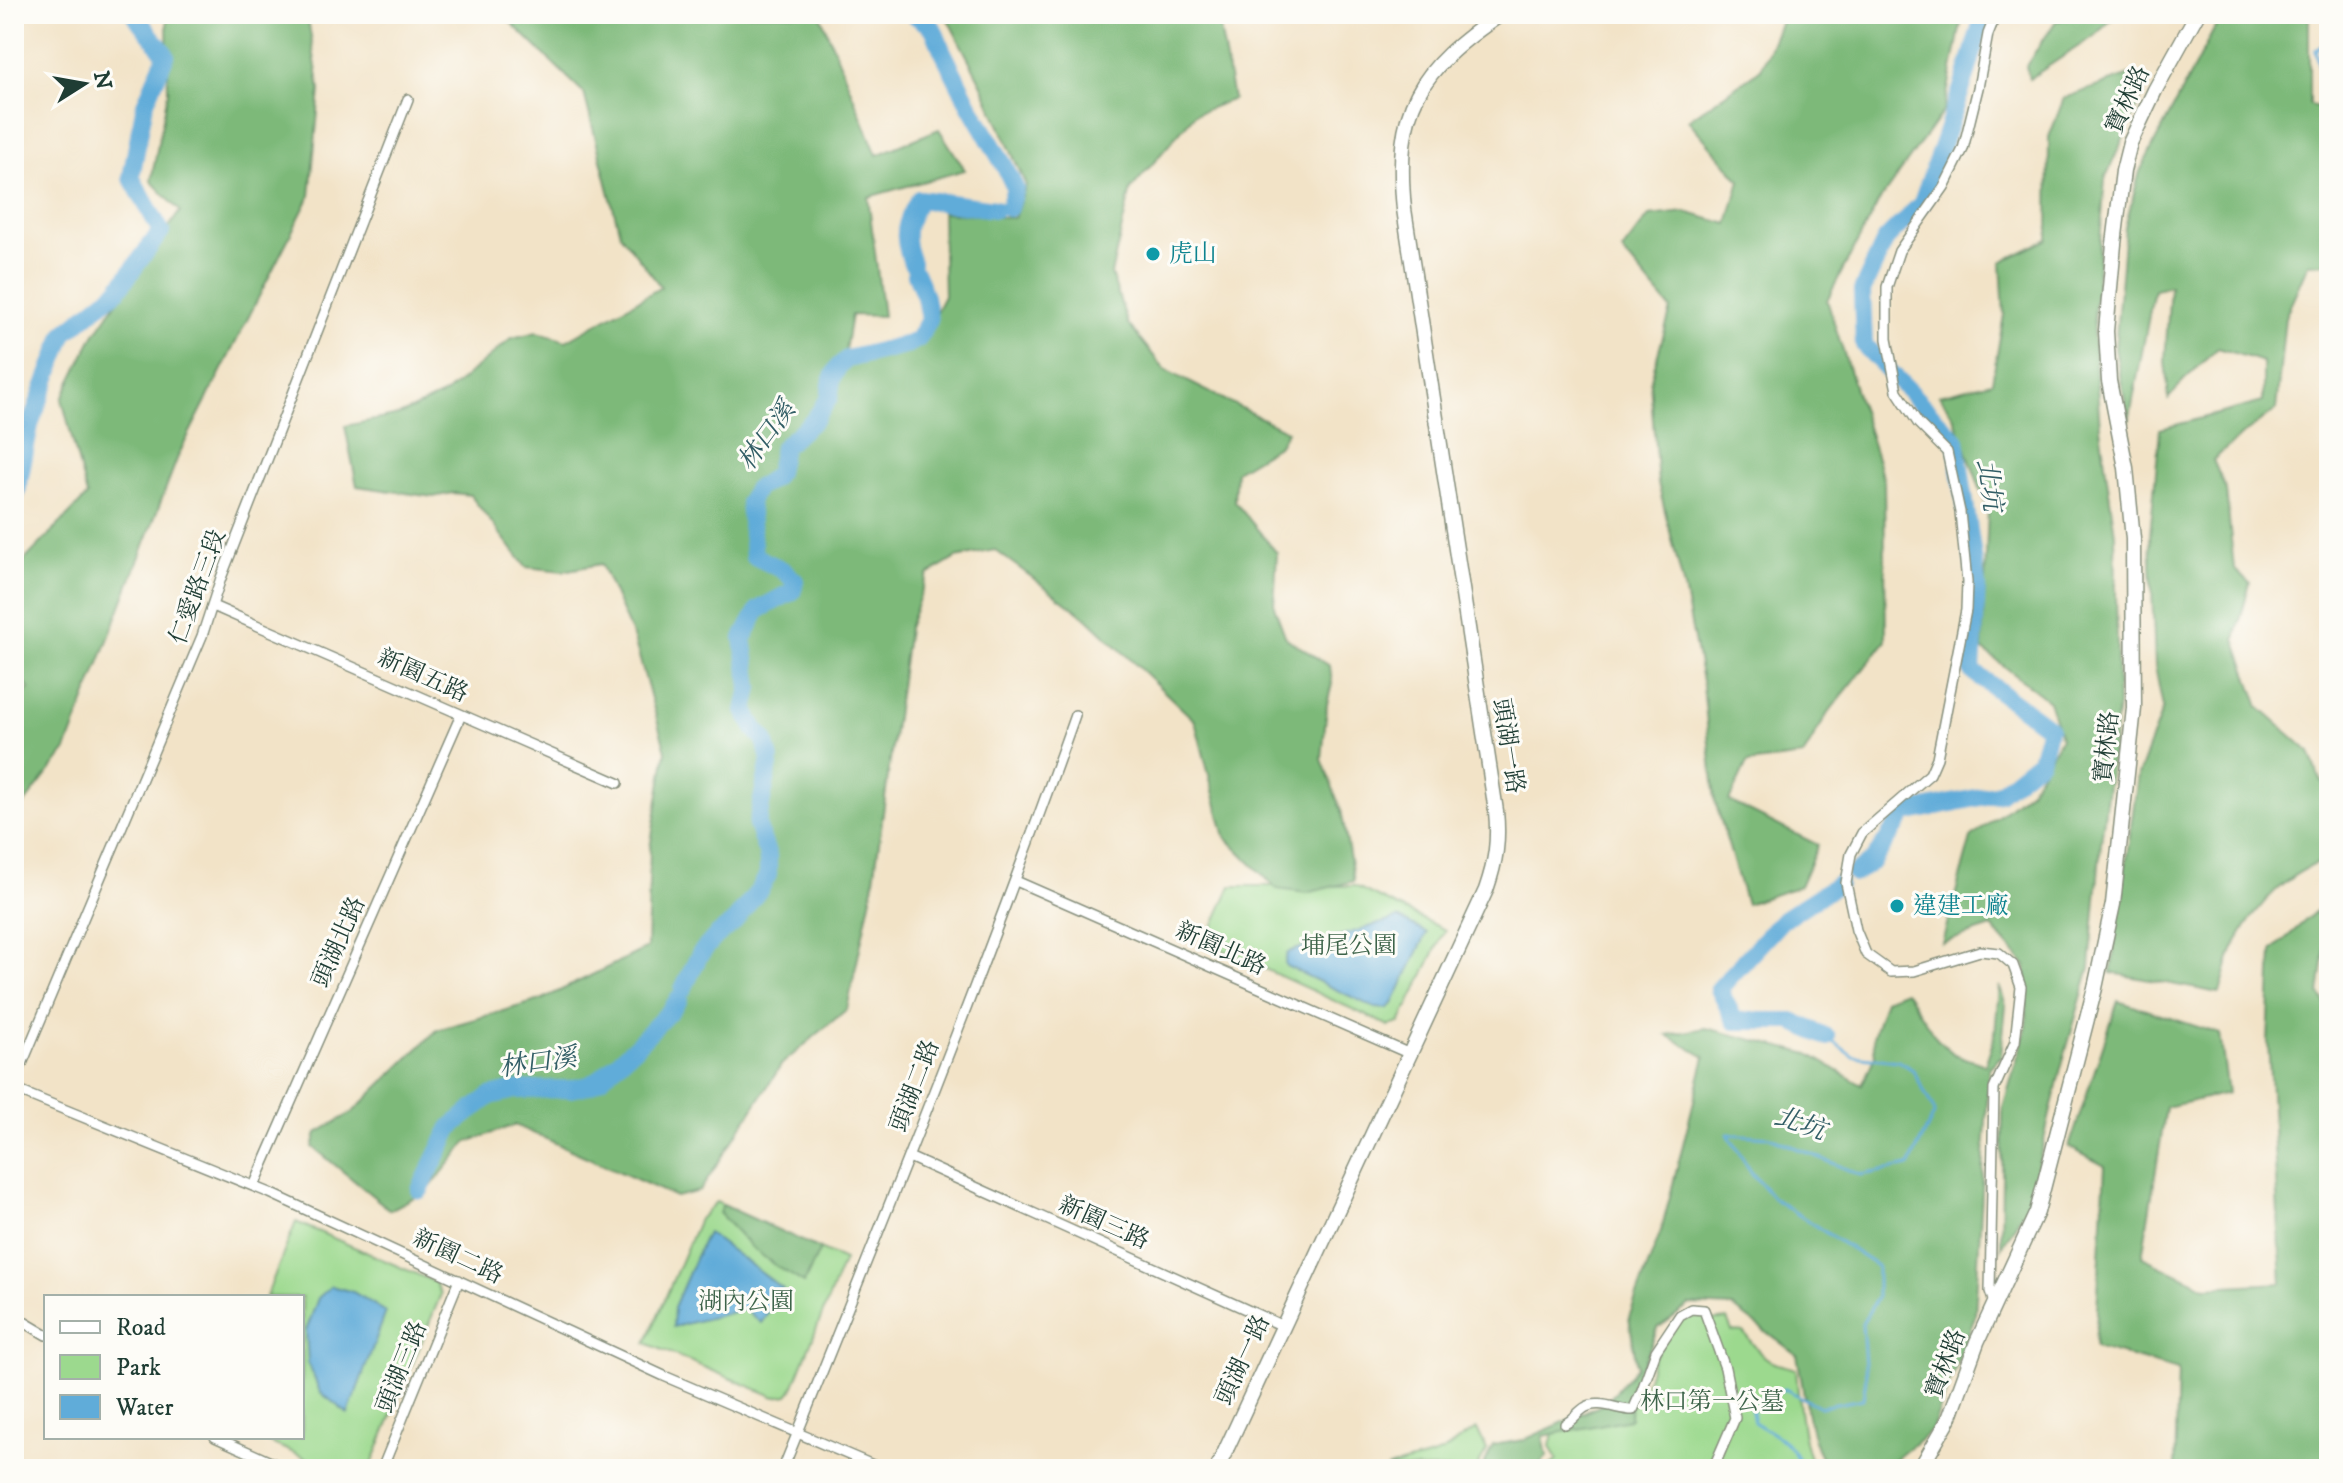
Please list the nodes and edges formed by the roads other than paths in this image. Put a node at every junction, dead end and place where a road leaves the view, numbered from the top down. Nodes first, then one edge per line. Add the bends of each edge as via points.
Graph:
1 (1501, 14) edge
2 (1996, 14) edge
3 (2197, 14) edge
4 (408, 99) dead end
5 (213, 606) junction
6 (461, 715) junction
7 (1075, 715) dead end
8 (618, 783) dead end
9 (1016, 881) junction
10 (1410, 1054) junction
11 (14, 1083) edge
12 (14, 1089) edge
13 (909, 1157) junction
14 (254, 1186) junction
15 (459, 1280) junction
16 (1994, 1303) junction
17 (14, 1316) edge
18 (1283, 1326) junction
19 (44, 1334) edge
20 (1565, 1424) dead end
21 (798, 1432) junction
22 (219, 1439) edge
23 (286, 1469) edge
24 (382, 1469) edge
25 (783, 1469) edge
26 (882, 1469) edge
27 (1217, 1469) edge
28 (1713, 1469) edge
29 (1920, 1469) edge

1 - 10 street, 頭湖一路 via 1429,75 1410,109 1402,143 1404,209 1498,837 1486,890
2 - 16 street via 1963,149 1944,187 1899,251 1887,287 1887,339 1897,391 1918,423 1947,452 1960,512 1966,610 1930,774 1862,833 1851,854 1846,883 1866,954 1891,972 1914,971 1980,951 1999,953 2013,965 2021,987 2015,1042 1994,1089
3 - 16 street, 寶林路 via 2130,143 2106,331 2133,539 2134,708 2113,904 2044,1189
4 - 5 street, 仁愛路三段
5 - 6 street, 新園五路
5 - 11 street, 仁愛路三段
6 - 8 street, 新園五路
6 - 14 street, 頭湖北路
7 - 9 street, 頭湖二路
9 - 10 street, 新園北路
9 - 13 street, 頭湖二路
10 - 18 street, 頭湖一路
12 - 14 street, 新園二路
13 - 18 street, 新園三路
13 - 21 street, 頭湖二路
14 - 15 street, 新園二路
15 - 21 street, 新園二路
15 - 24 street, 頭湖三路
16 - 29 street, 寶林路 via 1949,1419
17 - 19 street
18 - 27 street, 頭湖一路
20 - 28 street via 1589,1405 1633,1410 1656,1351 1680,1315 1704,1310 1725,1368 1735,1418
21 - 25 street, 頭湖二路
21 - 26 street, 新園二路
22 - 23 street

